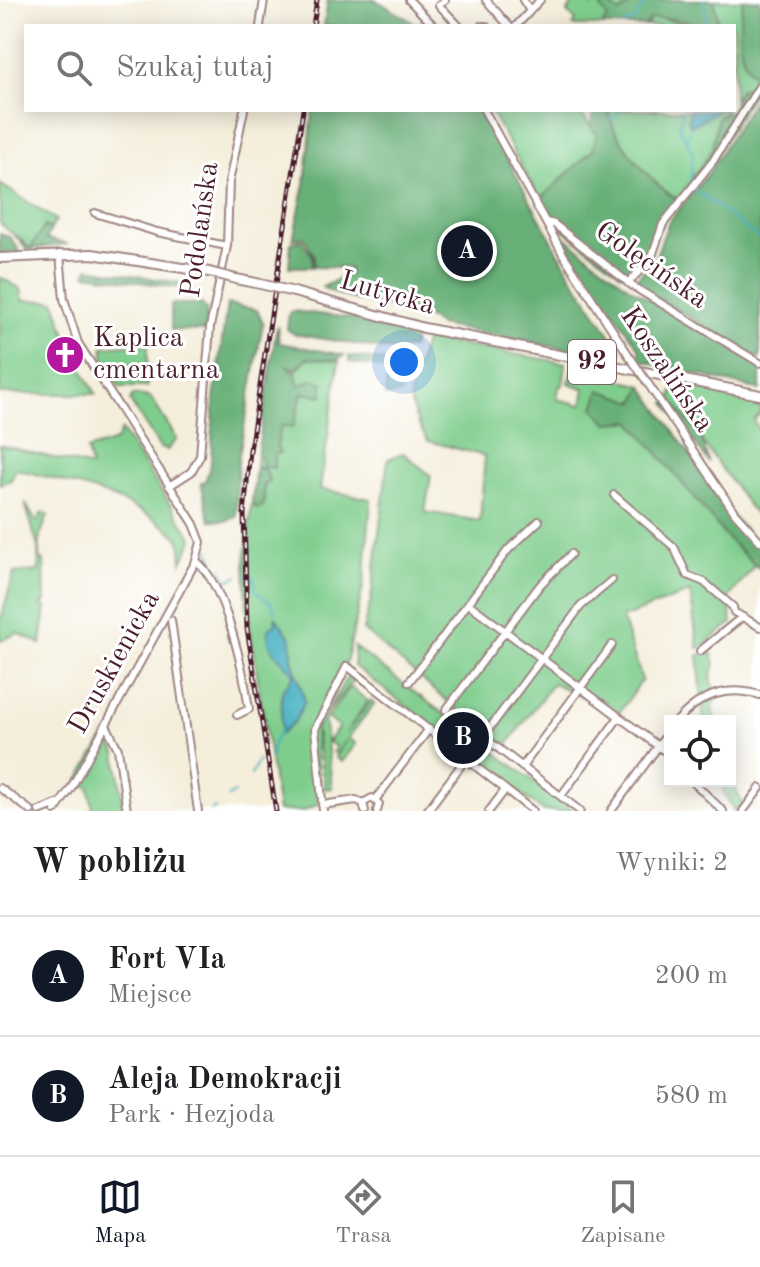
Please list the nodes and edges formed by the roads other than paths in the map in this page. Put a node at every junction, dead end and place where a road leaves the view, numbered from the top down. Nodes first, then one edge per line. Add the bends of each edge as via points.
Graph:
1 (264, 0) edge
2 (409, 0) edge
3 (445, 0) edge
4 (486, 0) edge
5 (523, 0) edge
6 (540, 0) edge
7 (530, 11) junction
8 (260, 24) edge
9 (432, 24) edge
10 (457, 24) edge
11 (507, 24) edge
12 (518, 24) edge
13 (760, 85) edge
14 (244, 112) edge
15 (485, 112) edge
16 (95, 213) dead end
17 (546, 223) junction
18 (227, 246) junction
19 (60, 254) junction
20 (0, 258) edge
21 (628, 283) junction
22 (760, 363) edge
23 (760, 395) edge
24 (169, 486) junction
25 (614, 495) dead end
26 (539, 521) dead end
27 (760, 541) edge
28 (571, 554) dead end
29 (196, 561) junction
30 (612, 580) dead end
31 (469, 604) junction
32 (742, 617) junction
33 (171, 620) dead end
34 (760, 627) edge
35 (505, 631) junction
36 (612, 645) dead end
37 (700, 651) dead end
38 (541, 659) junction
39 (409, 682) dead end
40 (580, 688) junction
41 (760, 695) edge
42 (446, 710) dead end
43 (237, 715) dead end
44 (685, 715) edge
45 (619, 717) junction
46 (106, 725) junction
47 (429, 729) junction
48 (664, 738) edge
49 (658, 747) junction
50 (664, 751) edge
51 (465, 760) junction
52 (522, 767) junction
53 (698, 787) edge
54 (0, 788) edge
55 (760, 788) edge
56 (505, 790) junction
57 (561, 796) junction
58 (376, 799) junction
59 (364, 807) edge
60 (323, 808) edge
61 (48, 810) edge
62 (31, 811) edge
63 (127, 811) edge
64 (198, 811) edge
65 (377, 811) edge
66 (427, 811) edge
67 (489, 811) edge
68 (533, 811) edge
69 (580, 811) edge
70 (611, 811) edge
71 (723, 811) edge
72 (743, 811) edge

1 - 8 street
2 - 9 street
3 - 10 street via 439,5
4 - 11 street
5 - 7 street
6 - 7 street
7 - 12 street
13 - 21 street via 713,161 663,224 651,259
14 - 18 street, Podolańska via 229,182
15 - 17 street
16 - 18 street
17 - 21 street, Golęcińska
17 - 27 street, Koszalińska, bridge via 628,354 735,513
18 - 24 street, Podolańska via 210,327 200,456 191,472
19 - 20 main road, Lutycka / 92
19 - 23 main road, Lutycka / 92, bridge via 131,258 209,272 424,328
19 - 24 street via 75,338
21 - 22 street, Golęcińska
24 - 29 street, Druskienicka via 201,542
25 - 32 street via 674,547 687,575 704,582
26 - 31 street via 508,550
28 - 35 street
29 - 43 street via 210,577 228,624 249,709
29 - 46 street, Druskienicka
30 - 38 street via 581,606
31 - 35 street
31 - 39 street
32 - 34 street
32 - 37 street
33 - 64 street
35 - 38 street
35 - 42 street
36 - 40 street
38 - 40 street
38 - 52 street via 480,735
40 - 45 street
40 - 52 street
41 - 44 street via 733,690 712,694
45 - 49 street
45 - 57 street
46 - 61 street, Druskienicka via 60,802
46 - 63 street via 118,749
47 - 51 street
47 - 58 street
47 - 60 street via 347,666 315,729
48 - 49 street
49 - 50 street
49 - 70 street
51 - 56 street
51 - 66 street
52 - 57 street
53 - 71 street
54 - 62 street
55 - 72 street
56 - 67 street
56 - 68 street
57 - 69 street
58 - 59 street via 369,798
58 - 65 street
59 - 60 street via 356,800

